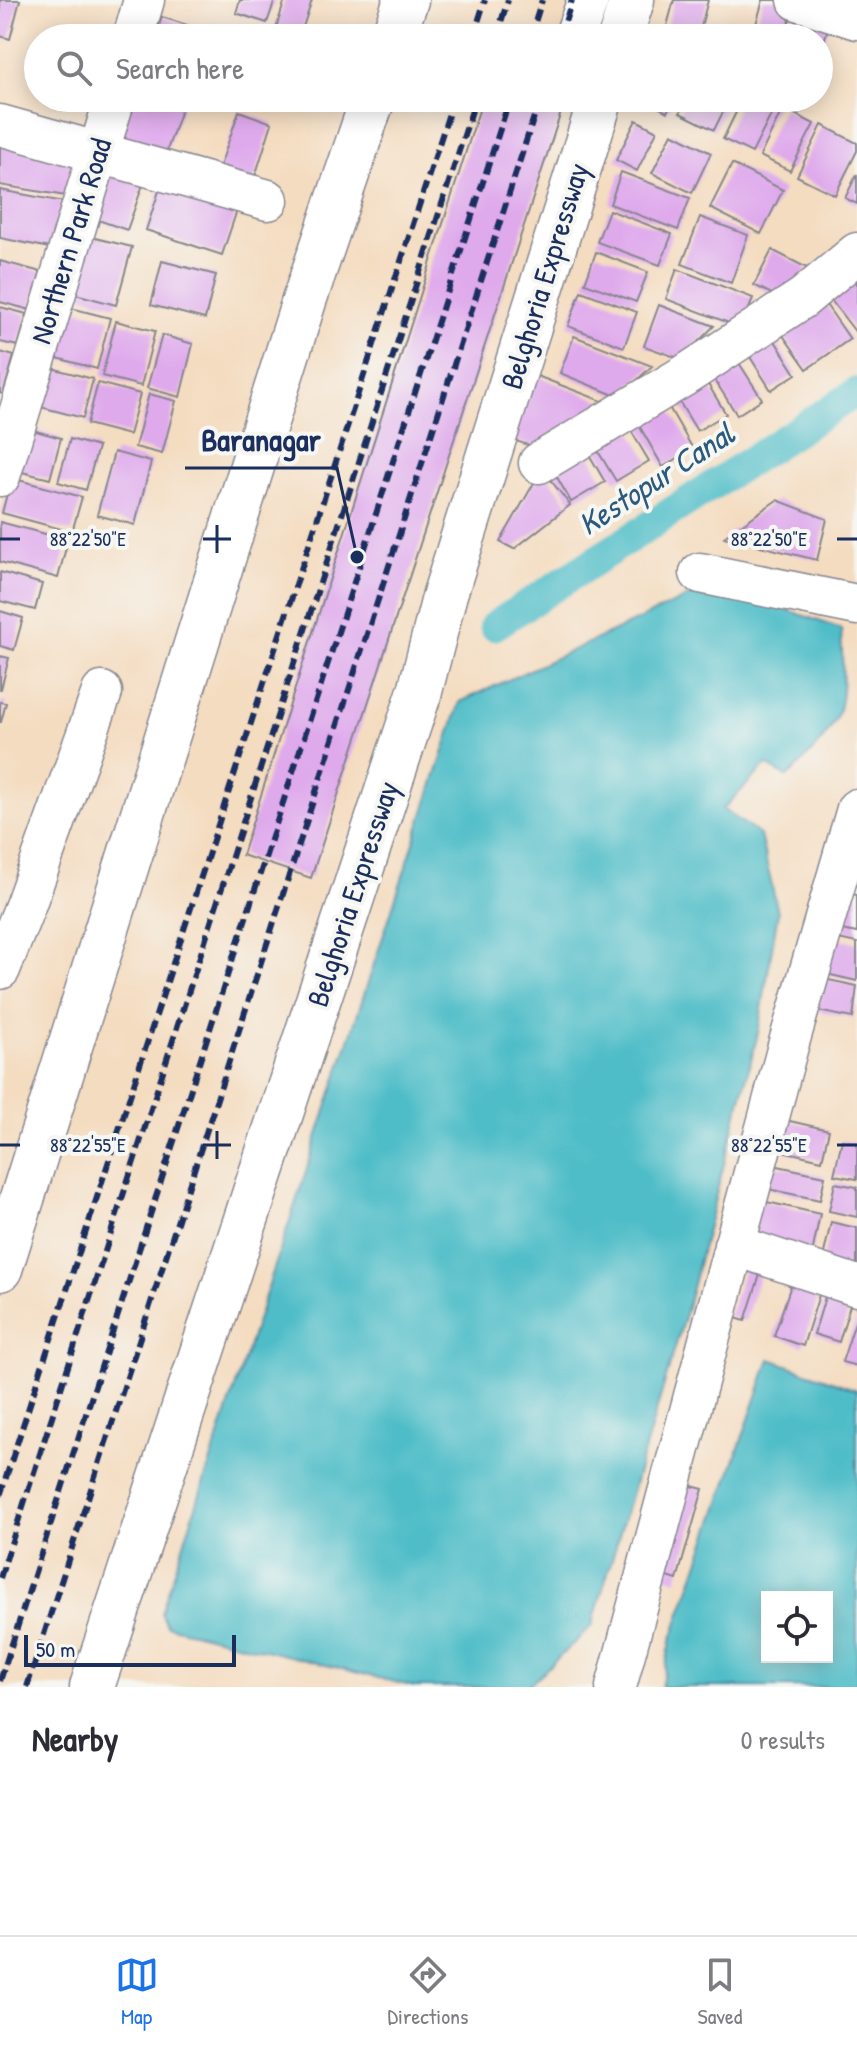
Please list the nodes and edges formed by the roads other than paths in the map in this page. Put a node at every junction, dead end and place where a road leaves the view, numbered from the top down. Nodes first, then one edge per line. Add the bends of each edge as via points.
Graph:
1 (406, 0) edge
2 (588, 0) edge
3 (632, 0) edge
4 (798, 0) edge
5 (857, 19) edge
6 (398, 24) edge
7 (579, 24) edge
8 (624, 24) edge
9 (111, 112) edge
10 (368, 112) edge
11 (597, 112) edge
12 (0, 125) edge
13 (99, 152) junction
14 (268, 200) dead end
15 (857, 253) edge
16 (8, 420) edge
17 (539, 463) dead end
18 (0, 476) edge
19 (700, 573) dead end
20 (857, 605) edge
21 (102, 692) dead end
22 (857, 809) edge
23 (0, 969) edge
24 (734, 1245) junction
25 (0, 1269) edge
26 (857, 1286) edge
27 (92, 1687) edge
28 (616, 1687) edge

1 - 6 highway
2 - 7 street
3 - 8 highway
4 - 5 street
9 - 13 street, Northern Park Road
10 - 25 highway
11 - 27 highway, Belghoria Expressway via 445,594 420,691
12 - 13 street
13 - 14 street
13 - 16 street, Northern Park Road
15 - 17 street via 803,298
16 - 18 street, Northern Park Road
19 - 20 street
21 - 23 street
22 - 24 street
24 - 26 street
24 - 28 street

